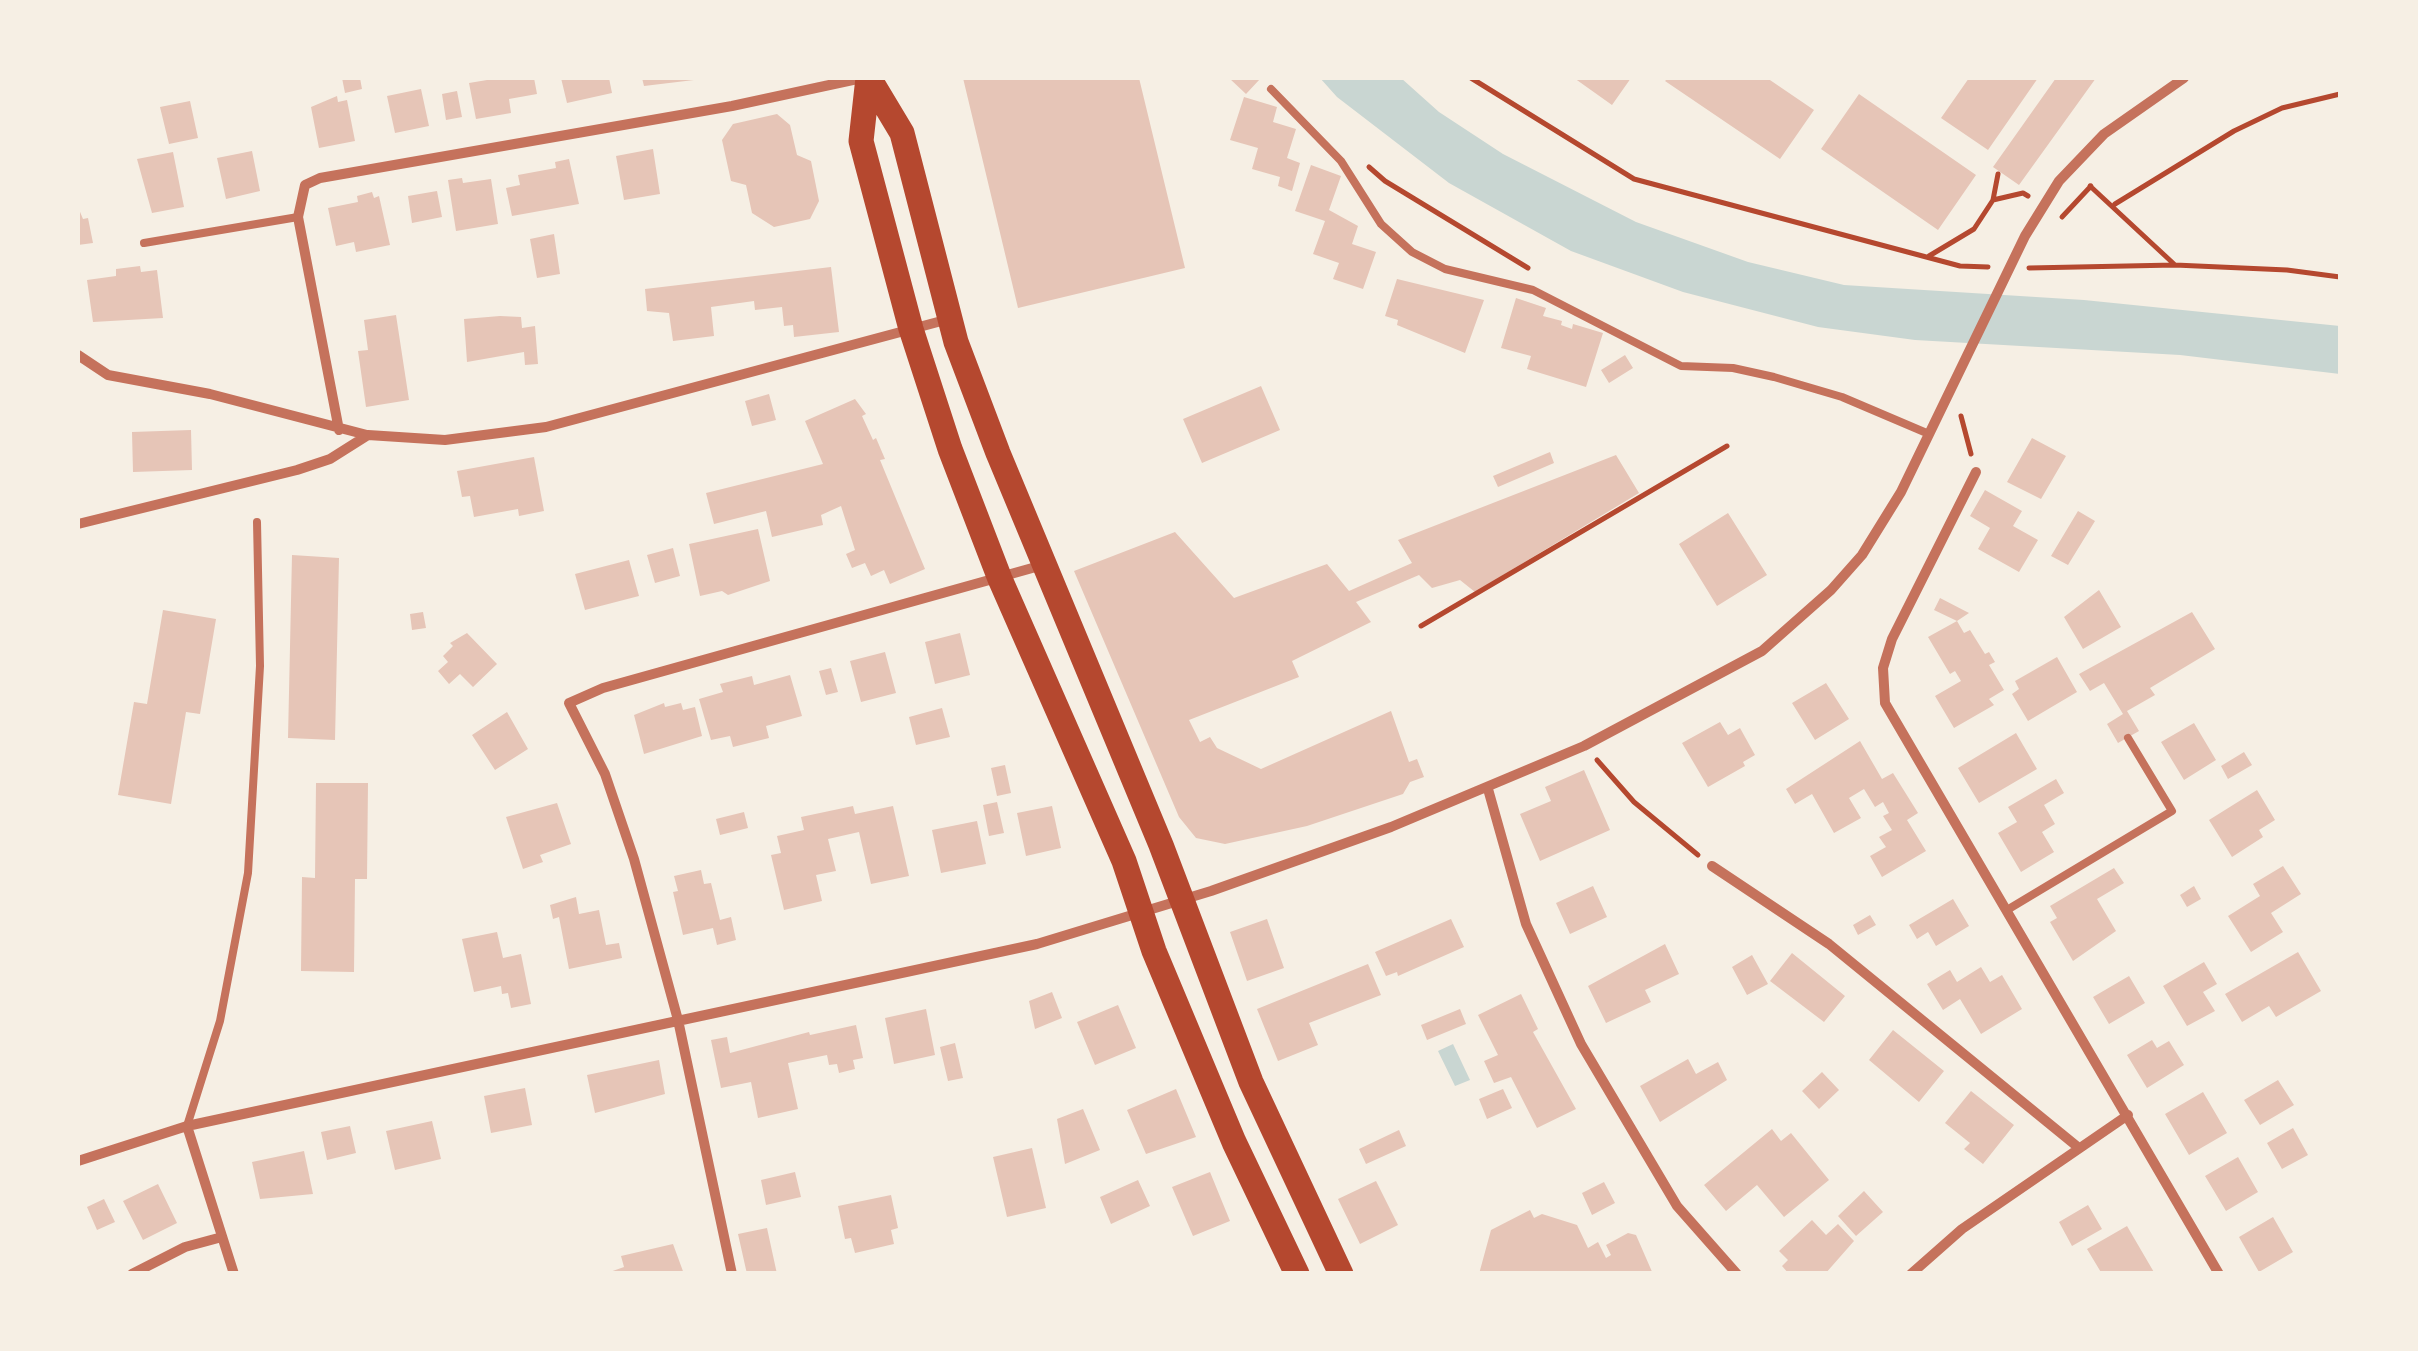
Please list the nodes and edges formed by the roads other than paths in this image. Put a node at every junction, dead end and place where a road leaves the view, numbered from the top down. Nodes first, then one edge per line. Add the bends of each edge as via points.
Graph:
1 (866, 78) edge
2 (2184, 78) edge
3 (1271, 89) dead end
4 (298, 218) junction
5 (144, 243) dead end
6 (950, 319) junction
7 (910, 329) junction
8 (78, 354) edge
9 (339, 430) junction
10 (1929, 434) junction
11 (368, 435) junction
12 (1976, 472) road end
13 (256, 522) dead end
14 (78, 524) edge
15 (1043, 565) junction
16 (1000, 579) junction
17 (2128, 738) dead end
18 (1488, 789) junction
19 (1712, 866) road end
20 (1179, 901) junction
21 (2007, 910) junction
22 (1142, 912) junction
23 (678, 1020) junction
24 (2128, 1115) junction
25 (187, 1126) junction
26 (2080, 1148) junction
27 (78, 1161) edge
28 (222, 1238) junction
29 (132, 1274) edge
30 (234, 1274) edge
31 (732, 1274) edge
32 (1297, 1274) edge
33 (1341, 1274) edge
34 (1737, 1274) edge
35 (1912, 1274) edge
36 (2218, 1274) edge

1 - 4 street via 320,178 305,185
1 - 6 main road via 902,133
1 - 7 main road via 861,140
2 - 10 street via 2104,134 2059,182
3 - 10 lane via 1341,161 1381,224 1412,252 1445,269 1533,290 1682,366 1774,377
4 - 5 lane
4 - 9 street
6 - 7 street
6 - 15 main road
7 - 11 street via 546,428 445,440
7 - 16 main road
8 - 9 street via 108,375 210,394
9 - 11 street
10 - 18 street via 1862,554 1795,625 1762,651
11 - 14 street via 297,470
12 - 21 street via 1892,640 1883,668 1885,704
13 - 25 lane via 260,666 248,872 220,1022
15 - 16 street
15 - 20 main road
16 - 22 main road
16 - 23 street via 603,688 569,703 605,774
17 - 21 lane via 2172,812
18 - 20 street
18 - 34 street via 1516,896 1580,1044 1677,1206
19 - 26 street via 1830,944
20 - 22 street
20 - 33 main road via 1251,1082
21 - 24 street
22 - 23 street via 1037,944
22 - 32 main road via 1234,1142
23 - 25 street
23 - 31 street
24 - 26 street
24 - 36 street
25 - 27 street
25 - 28 street
26 - 35 street via 1962,1228
28 - 29 street via 185,1247
28 - 30 street

